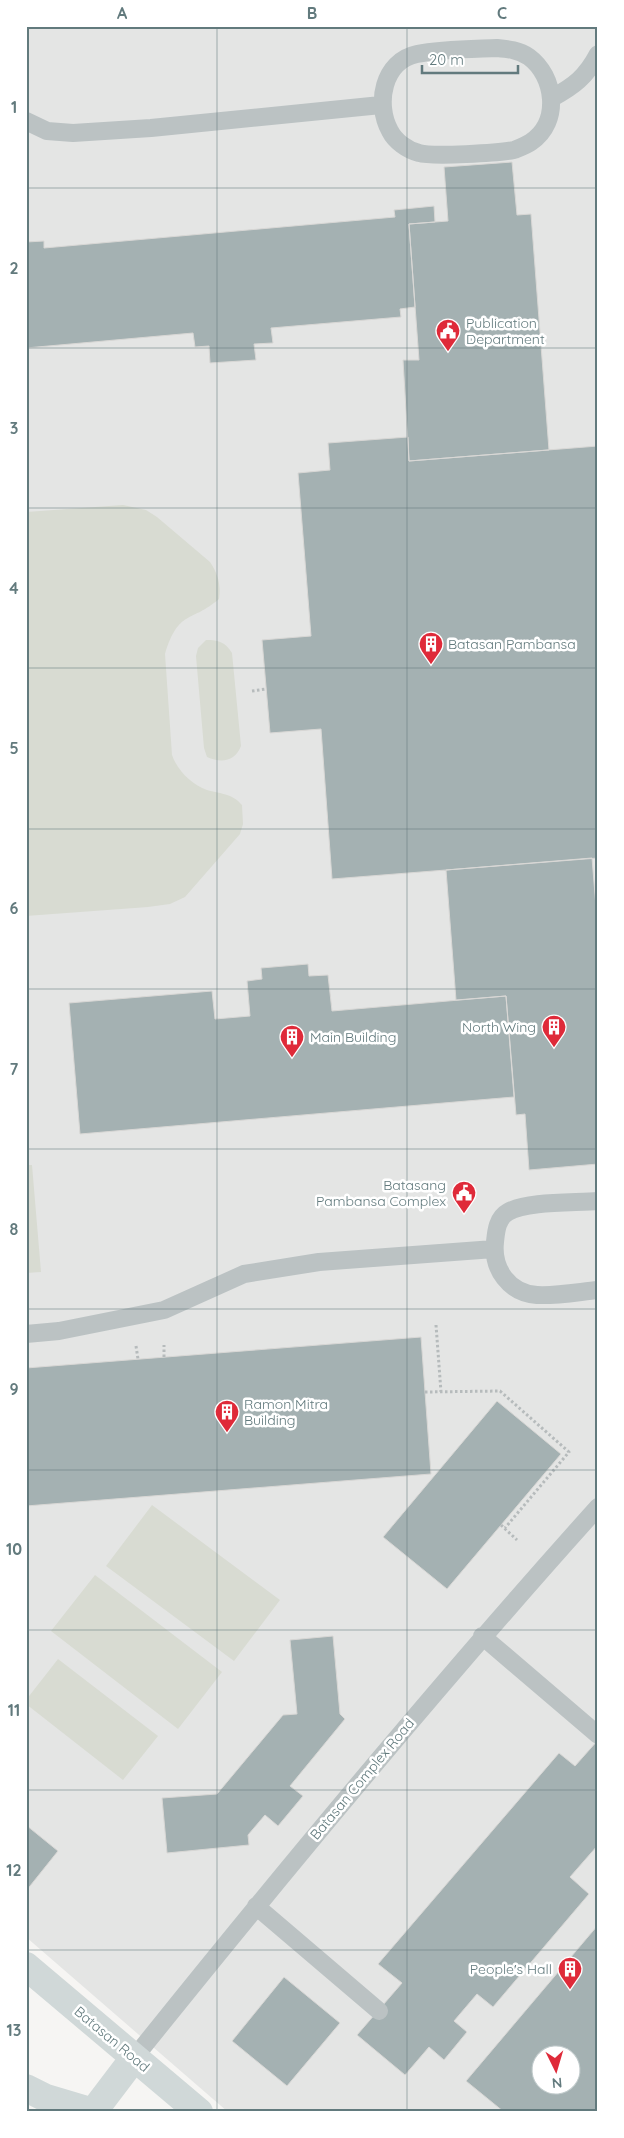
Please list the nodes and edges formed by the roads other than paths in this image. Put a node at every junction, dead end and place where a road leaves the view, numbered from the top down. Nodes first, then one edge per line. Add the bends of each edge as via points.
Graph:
1 (598, 54) edge
2 (552, 98) junction
3 (381, 105) junction
4 (26, 121) edge
5 (598, 1201) edge
6 (494, 1248) junction
7 (598, 1290) edge
8 (26, 1334) edge
9 (598, 1507) edge
10 (482, 1636) junction
11 (598, 1735) edge
12 (256, 1906) junction
13 (26, 1966) edge
14 (379, 2010) dead end
15 (134, 2058) junction
16 (26, 2088) edge
17 (93, 2112) edge
18 (199, 2112) edge

1 - 2 lane via 575,85
2 - 3 lane via 549,82 541,68 514,49 497,48 416,54 401,61 383,89
2 - 3 lane via 550,115 532,142 514,150 436,155 419,154 392,136 384,121
3 - 4 lane via 72,133 47,131
5 - 6 lane via 524,1206 506,1213 497,1227
6 - 7 lane via 498,1271 512,1287 535,1295
6 - 8 lane via 319,1262 244,1274 164,1310 59,1331
9 - 10 lane, Batasan Complex Road
10 - 11 lane
10 - 12 lane, Batasan Complex Road
12 - 14 lane
12 - 15 lane, Batasan Complex Road
13 - 15 main road, Batasan Road
15 - 17 main road
15 - 18 main road, Batasan Road
16 - 17 main road via 46,2098

